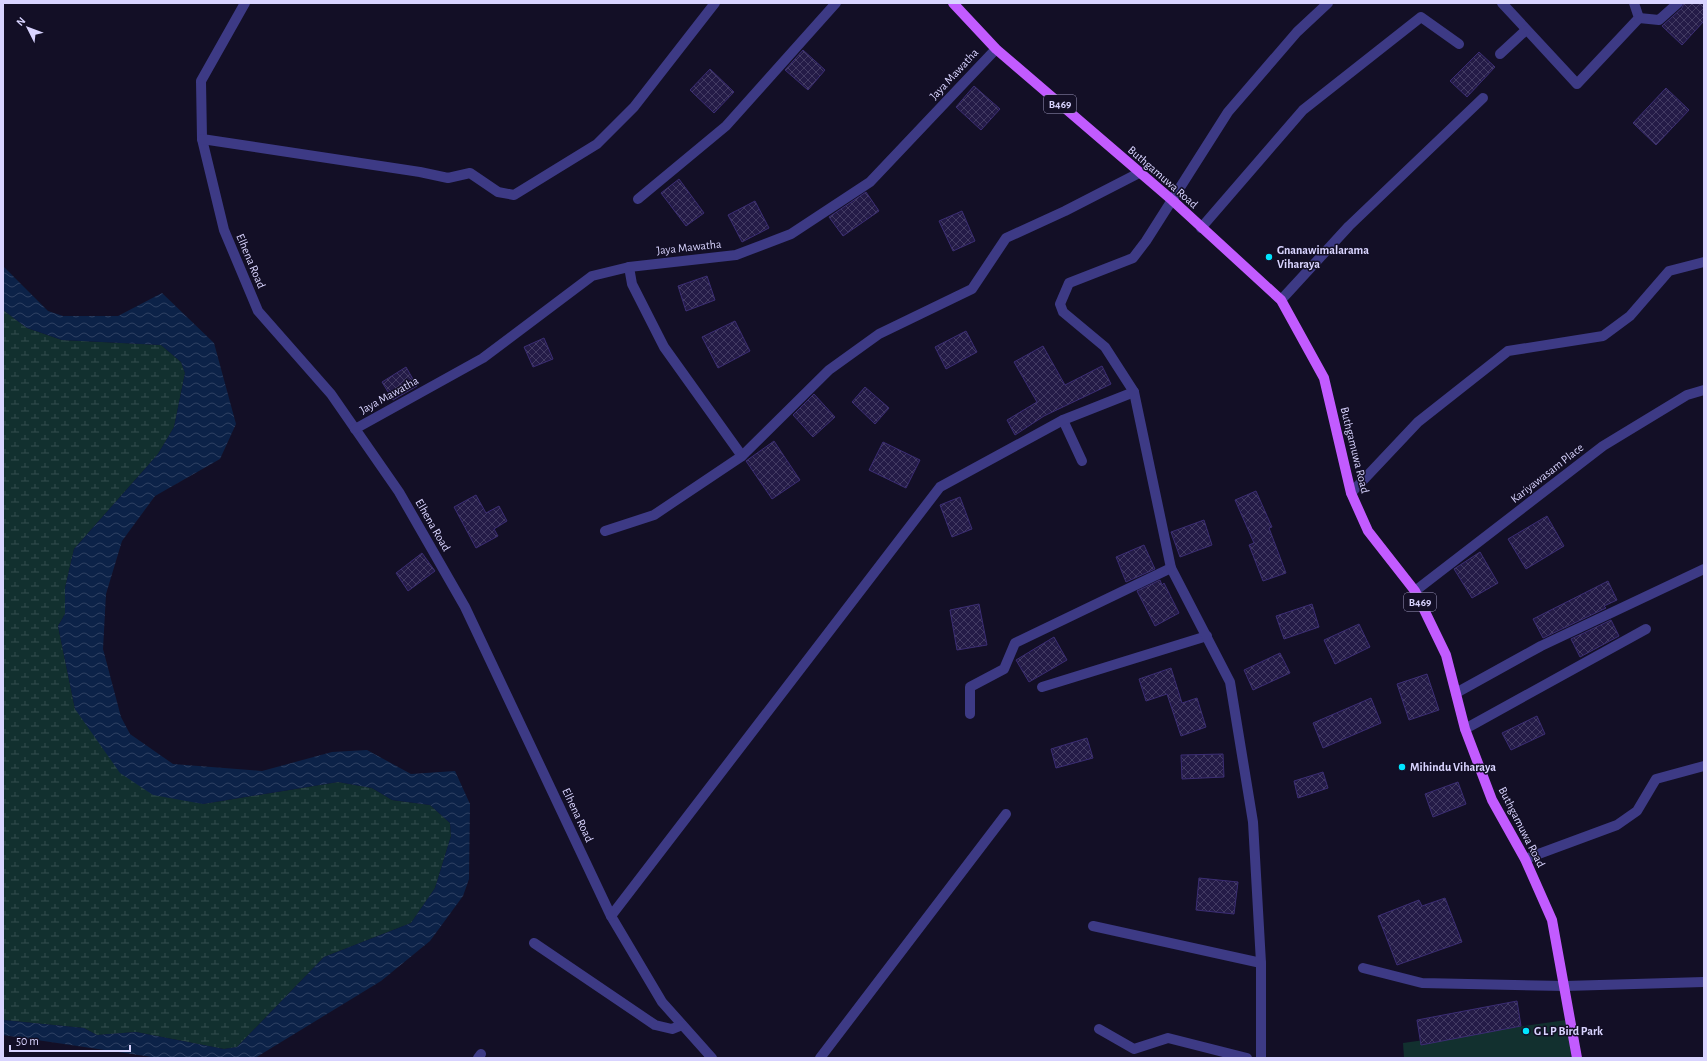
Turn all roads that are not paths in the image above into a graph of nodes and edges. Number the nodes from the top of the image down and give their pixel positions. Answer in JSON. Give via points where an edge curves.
{"nodes":[{"id":1,"x":245,"y":3,"type":"edge"},
{"id":2,"x":715,"y":3,"type":"edge"},
{"id":3,"x":836,"y":3,"type":"edge"},
{"id":4,"x":953,"y":3,"type":"edge"},
{"id":5,"x":1328,"y":3,"type":"edge"},
{"id":6,"x":1502,"y":3,"type":"edge"},
{"id":7,"x":1634,"y":3,"type":"edge"},
{"id":8,"x":1678,"y":3,"type":"edge"},
{"id":9,"x":1639,"y":18,"type":"junction"},
{"id":10,"x":1526,"y":30,"type":"junction"},
{"id":11,"x":1458,"y":44,"type":"dead end"},
{"id":12,"x":996,"y":49,"type":"junction"},
{"id":13,"x":1500,"y":54,"type":"dead end"},
{"id":14,"x":1483,"y":98,"type":"dead end"},
{"id":15,"x":202,"y":139,"type":"junction"},
{"id":16,"x":1139,"y":173,"type":"junction"},
{"id":17,"x":638,"y":199,"type":"dead end"},
{"id":18,"x":1172,"y":200,"type":"junction"},
{"id":19,"x":1201,"y":228,"type":"junction"},
{"id":20,"x":1704,"y":262,"type":"edge"},
{"id":21,"x":630,"y":267,"type":"junction"},
{"id":22,"x":1281,"y":300,"type":"junction"},
{"id":23,"x":1704,"y":390,"type":"edge"},
{"id":24,"x":1134,"y":392,"type":"junction"},
{"id":25,"x":1064,"y":420,"type":"junction"},
{"id":26,"x":354,"y":429,"type":"junction"},
{"id":27,"x":742,"y":456,"type":"junction"},
{"id":28,"x":1082,"y":461,"type":"dead end"},
{"id":29,"x":1351,"y":493,"type":"junction"},
{"id":30,"x":605,"y":531,"type":"dead end"},
{"id":31,"x":1171,"y":568,"type":"junction"},
{"id":32,"x":1704,"y":569,"type":"edge"},
{"id":33,"x":1415,"y":591,"type":"junction"},
{"id":34,"x":1646,"y":629,"type":"dead end"},
{"id":35,"x":1207,"y":636,"type":"junction"},
{"id":36,"x":1042,"y":687,"type":"dead end"},
{"id":37,"x":1456,"y":693,"type":"junction"},
{"id":38,"x":970,"y":714,"type":"dead end"},
{"id":39,"x":1465,"y":729,"type":"junction"},
{"id":40,"x":1704,"y":766,"type":"edge"},
{"id":41,"x":1006,"y":814,"type":"dead end"},
{"id":42,"x":1525,"y":859,"type":"junction"},
{"id":43,"x":611,"y":916,"type":"junction"},
{"id":44,"x":1093,"y":926,"type":"dead end"},
{"id":45,"x":534,"y":943,"type":"dead end"},
{"id":46,"x":1261,"y":963,"type":"junction"},
{"id":47,"x":1363,"y":968,"type":"dead end"},
{"id":48,"x":1704,"y":982,"type":"edge"},
{"id":49,"x":1565,"y":986,"type":"junction"},
{"id":50,"x":682,"y":1025,"type":"junction"},
{"id":51,"x":1099,"y":1029,"type":"dead end"},
{"id":52,"x":712,"y":1058,"type":"edge"},
{"id":53,"x":820,"y":1058,"type":"edge"},
{"id":54,"x":1247,"y":1058,"type":"edge"},
{"id":55,"x":1261,"y":1058,"type":"edge"},
{"id":56,"x":1577,"y":1058,"type":"edge"}],
"edges":[{"from":1,"to":15,"type":"street","name":"Elhena Road","via":[[201,81]]},
{"from":2,"to":15,"type":"street","via":[[634,107],[597,144],[514,196],[498,192],[470,173],[448,178]]},
{"from":3,"to":17,"type":"street","via":[[726,126]]},
{"from":4,"to":12,"type":"main road","name":"Buthgamuwa Road","number":"B469"},
{"from":5,"to":18,"type":"street","via":[[1297,32],[1228,112]]},
{"from":6,"to":10,"type":"street"},
{"from":7,"to":9,"type":"street"},
{"from":8,"to":9,"type":"street","via":[[1659,20]]},
{"from":9,"to":10,"type":"street","via":[[1577,84]]},
{"from":10,"to":13,"type":"street"},
{"from":11,"to":19,"type":"street","via":[[1421,17],[1303,110]]},
{"from":12,"to":16,"type":"main road","name":"Buthgamuwa Road","number":"B469"},
{"from":12,"to":21,"type":"street","name":"Jaya Mawatha","via":[[870,182],[791,234],[736,255]]},
{"from":14,"to":22,"type":"street","via":[[1349,226]]},
{"from":15,"to":26,"type":"street","name":"Elhena Road","via":[[224,230],[258,311],[331,394]]},
{"from":16,"to":18,"type":"main road","name":"Buthgamuwa Road","number":"B469"},
{"from":16,"to":27,"type":"street","via":[[1006,238],[972,289],[872,339],[830,370]]},
{"from":18,"to":19,"type":"main road","name":"Buthgamuwa Road","number":"B469"},
{"from":18,"to":24,"type":"street","via":[[1133,258],[1069,283],[1060,304],[1063,312],[1105,347]]},
{"from":19,"to":22,"type":"main road","name":"Buthgamuwa Road","number":"B469"},
{"from":20,"to":29,"type":"street","via":[[1669,271],[1630,316],[1603,336],[1508,351],[1418,422]]},
{"from":21,"to":26,"type":"street","name":"Jaya Mawatha","via":[[592,276],[483,358]]},
{"from":21,"to":27,"type":"street","via":[[632,284],[664,347]]},
{"from":22,"to":29,"type":"main road","name":"Buthgamuwa Road","number":"B469","via":[[1324,378]]},
{"from":23,"to":33,"type":"street","name":"Kariyawasam Place","via":[[1687,395],[1603,446]]},
{"from":24,"to":25,"type":"street"},
{"from":24,"to":31,"type":"street"},
{"from":25,"to":28,"type":"street"},
{"from":25,"to":43,"type":"street","via":[[940,487]]},
{"from":26,"to":43,"type":"street","name":"Elhena Road","via":[[398,492],[465,607]]},
{"from":27,"to":30,"type":"street","via":[[654,515]]},
{"from":29,"to":33,"type":"main road","name":"Buthgamuwa Road","number":"B469","via":[[1368,531]]},
{"from":31,"to":35,"type":"street"},
{"from":31,"to":38,"type":"street","via":[[1015,642],[1004,669],[970,687]]},
{"from":32,"to":37,"type":"street","via":[[1541,646]]},
{"from":33,"to":37,"type":"main road","name":"Buthgamuwa Road","number":"B469","via":[[1446,655]]},
{"from":34,"to":39,"type":"street"},
{"from":35,"to":36,"type":"street"},
{"from":35,"to":46,"type":"street","via":[[1230,682],[1239,727],[1253,822]]},
{"from":37,"to":39,"type":"main road","name":"Buthgamuwa Road","number":"B469"},
{"from":39,"to":42,"type":"main road","name":"Buthgamuwa Road","number":"B469","via":[[1492,800]]},
{"from":40,"to":42,"type":"street","via":[[1656,779],[1637,811],[1617,825]]},
{"from":41,"to":53,"type":"street"},
{"from":42,"to":49,"type":"main road","name":"Buthgamuwa Road","number":"B469","via":[[1552,920]]},
{"from":43,"to":50,"type":"street","name":"Elhena Road","via":[[662,1002]]},
{"from":44,"to":46,"type":"street"},
{"from":45,"to":50,"type":"street","via":[[655,1025],[672,1029]]},
{"from":46,"to":55,"type":"street"},
{"from":47,"to":49,"type":"street","via":[[1422,983]]},
{"from":48,"to":49,"type":"street"},
{"from":49,"to":56,"type":"main road","name":"Buthgamuwa Road","number":"B469"},
{"from":50,"to":52,"type":"street","name":"Elhena Road"},
{"from":51,"to":54,"type":"street","via":[[1134,1049],[1168,1038]]}]}
